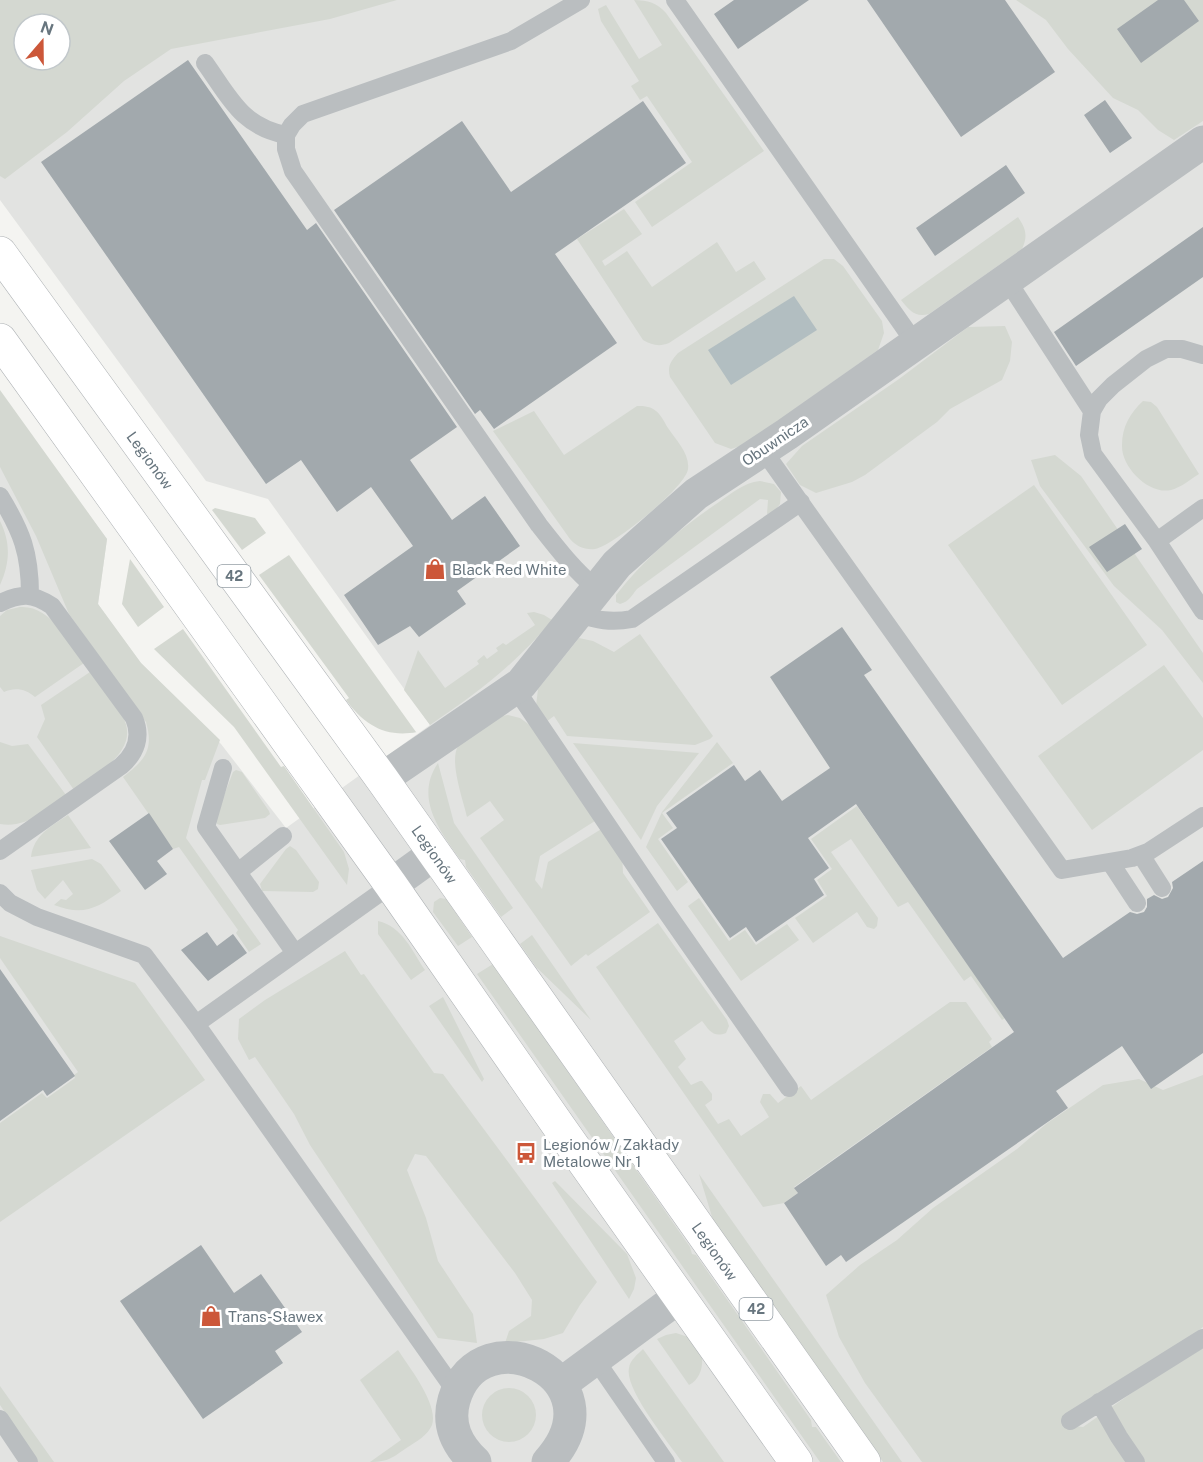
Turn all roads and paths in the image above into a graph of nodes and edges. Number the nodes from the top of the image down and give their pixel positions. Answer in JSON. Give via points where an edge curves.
{"nodes":[{"id":1,"x":581,"y":0,"type":"edge"},
{"id":2,"x":675,"y":0,"type":"edge"},
{"id":3,"x":206,"y":63,"type":"dead end"},
{"id":4,"x":286,"y":135,"type":"junction"},
{"id":5,"x":1203,"y":142,"type":"edge"},
{"id":6,"x":0,"y":253,"type":"edge"},
{"id":7,"x":1007,"y":280,"type":"junction"},
{"id":8,"x":0,"y":340,"type":"edge"},
{"id":9,"x":915,"y":343,"type":"junction"},
{"id":10,"x":1203,"y":355,"type":"edge"},
{"id":11,"x":1092,"y":411,"type":"junction"},
{"id":12,"x":763,"y":450,"type":"junction"},
{"id":13,"x":0,"y":496,"type":"edge"},
{"id":14,"x":801,"y":502,"type":"junction"},
{"id":15,"x":1203,"y":508,"type":"edge"},
{"id":16,"x":1157,"y":541,"type":"junction"},
{"id":17,"x":597,"y":589,"type":"junction"},
{"id":18,"x":30,"y":595,"type":"junction"},
{"id":19,"x":0,"y":603,"type":"edge"},
{"id":20,"x":1203,"y":610,"type":"edge"},
{"id":21,"x":577,"y":615,"type":"junction"},
{"id":22,"x":515,"y":688,"type":"junction"},
{"id":23,"x":223,"y":768,"type":"dead end"},
{"id":24,"x":382,"y":779,"type":"junction"},
{"id":25,"x":1203,"y":816,"type":"edge"},
{"id":26,"x":283,"y":836,"type":"dead end"},
{"id":27,"x":0,"y":851,"type":"edge"},
{"id":28,"x":434,"y":854,"type":"junction"},
{"id":29,"x":1141,"y":855,"type":"junction"},
{"id":30,"x":1110,"y":862,"type":"junction"},
{"id":31,"x":238,"y":872,"type":"junction"},
{"id":32,"x":391,"y":885,"type":"junction"},
{"id":33,"x":1162,"y":888,"type":"dead end"},
{"id":34,"x":0,"y":893,"type":"edge"},
{"id":35,"x":1137,"y":903,"type":"dead end"},
{"id":36,"x":295,"y":953,"type":"junction"},
{"id":37,"x":196,"y":1024,"type":"junction"},
{"id":38,"x":789,"y":1088,"type":"dead end"},
{"id":39,"x":679,"y":1297,"type":"junction"},
{"id":40,"x":1203,"y":1338,"type":"edge"},
{"id":41,"x":595,"y":1359,"type":"junction"},
{"id":42,"x":561,"y":1384,"type":"junction"},
{"id":43,"x":456,"y":1392,"type":"junction"},
{"id":44,"x":1099,"y":1402,"type":"junction"},
{"id":45,"x":0,"y":1419,"type":"edge"},
{"id":46,"x":1070,"y":1421,"type":"dead end"},
{"id":47,"x":461,"y":1458,"type":"edge"},
{"id":48,"x":29,"y":1462,"type":"edge"},
{"id":49,"x":548,"y":1462,"type":"edge"},
{"id":50,"x":666,"y":1462,"type":"edge"},
{"id":51,"x":796,"y":1462,"type":"edge"},
{"id":52,"x":864,"y":1462,"type":"edge"},
{"id":53,"x":1136,"y":1462,"type":"edge"}],
"edges":[{"from":1,"to":4,"type":"lane","via":[[511,41],[303,114]]},
{"from":2,"to":9,"type":"lane"},
{"from":3,"to":4,"type":"lane","via":[[240,113],[273,133]]},
{"from":4,"to":17,"type":"lane","via":[[289,161],[300,181],[539,525]]},
{"from":5,"to":7,"type":"street","name":"Obuwnicza"},
{"from":6,"to":24,"type":"main road","name":"Legionów","number":"42"},
{"from":7,"to":9,"type":"street","name":"Obuwnicza"},
{"from":7,"to":11,"type":"lane"},
{"from":8,"to":32,"type":"main road"},
{"from":9,"to":12,"type":"street","name":"Obuwnicza"},
{"from":10,"to":11,"type":"lane","via":[[1166,349],[1146,359],[1113,385]]},
{"from":11,"to":16,"type":"lane","via":[[1089,435],[1093,454]]},
{"from":12,"to":14,"type":"lane"},
{"from":12,"to":17,"type":"street","name":"Obuwnicza","via":[[696,494],[617,564]]},
{"from":13,"to":18,"type":"lane","via":[[24,542]]},
{"from":14,"to":21,"type":"lane","via":[[632,619],[601,621]]},
{"from":14,"to":30,"type":"lane","via":[[1062,870]]},
{"from":15,"to":16,"type":"lane"},
{"from":16,"to":20,"type":"lane"},
{"from":17,"to":21,"type":"street","name":"Obuwnicza"},
{"from":18,"to":19,"type":"lane"},
{"from":18,"to":27,"type":"lane","via":[[52,606],[63,619],[134,718],[138,734],[134,751],[122,766]]},
{"from":21,"to":22,"type":"street","name":"Obuwnicza"},
{"from":22,"to":24,"type":"street","name":"Obuwnicza"},
{"from":22,"to":38,"type":"lane"},
{"from":23,"to":31,"type":"lane","via":[[206,827]]},
{"from":24,"to":28,"type":"main road","name":"Legionów","number":"42"},
{"from":25,"to":29,"type":"lane"},
{"from":26,"to":31,"type":"lane"},
{"from":28,"to":32,"type":"street"},
{"from":28,"to":52,"type":"main road","name":"Legionów","number":"42"},
{"from":29,"to":30,"type":"lane"},
{"from":29,"to":33,"type":"lane"},
{"from":30,"to":35,"type":"lane"},
{"from":31,"to":36,"type":"lane"},
{"from":32,"to":36,"type":"lane"},
{"from":32,"to":39,"type":"main road"},
{"from":34,"to":37,"type":"lane","via":[[37,917],[144,955]]},
{"from":36,"to":37,"type":"lane"},
{"from":37,"to":43,"type":"lane"},
{"from":39,"to":41,"type":"street"},
{"from":39,"to":51,"type":"main road"},
{"from":40,"to":44,"type":"lane"},
{"from":41,"to":42,"type":"street"},
{"from":41,"to":50,"type":"lane"},
{"from":42,"to":43,"type":"street","via":[[545,1368],[525,1358],[502,1357],[481,1364],[466,1376]]},
{"from":42,"to":49,"type":"street","via":[[570,1418],[559,1451]]},
{"from":43,"to":47,"type":"street","via":[[452,1422]]},
{"from":44,"to":46,"type":"lane"},
{"from":44,"to":53,"type":"lane"},
{"from":45,"to":48,"type":"lane"}]}
